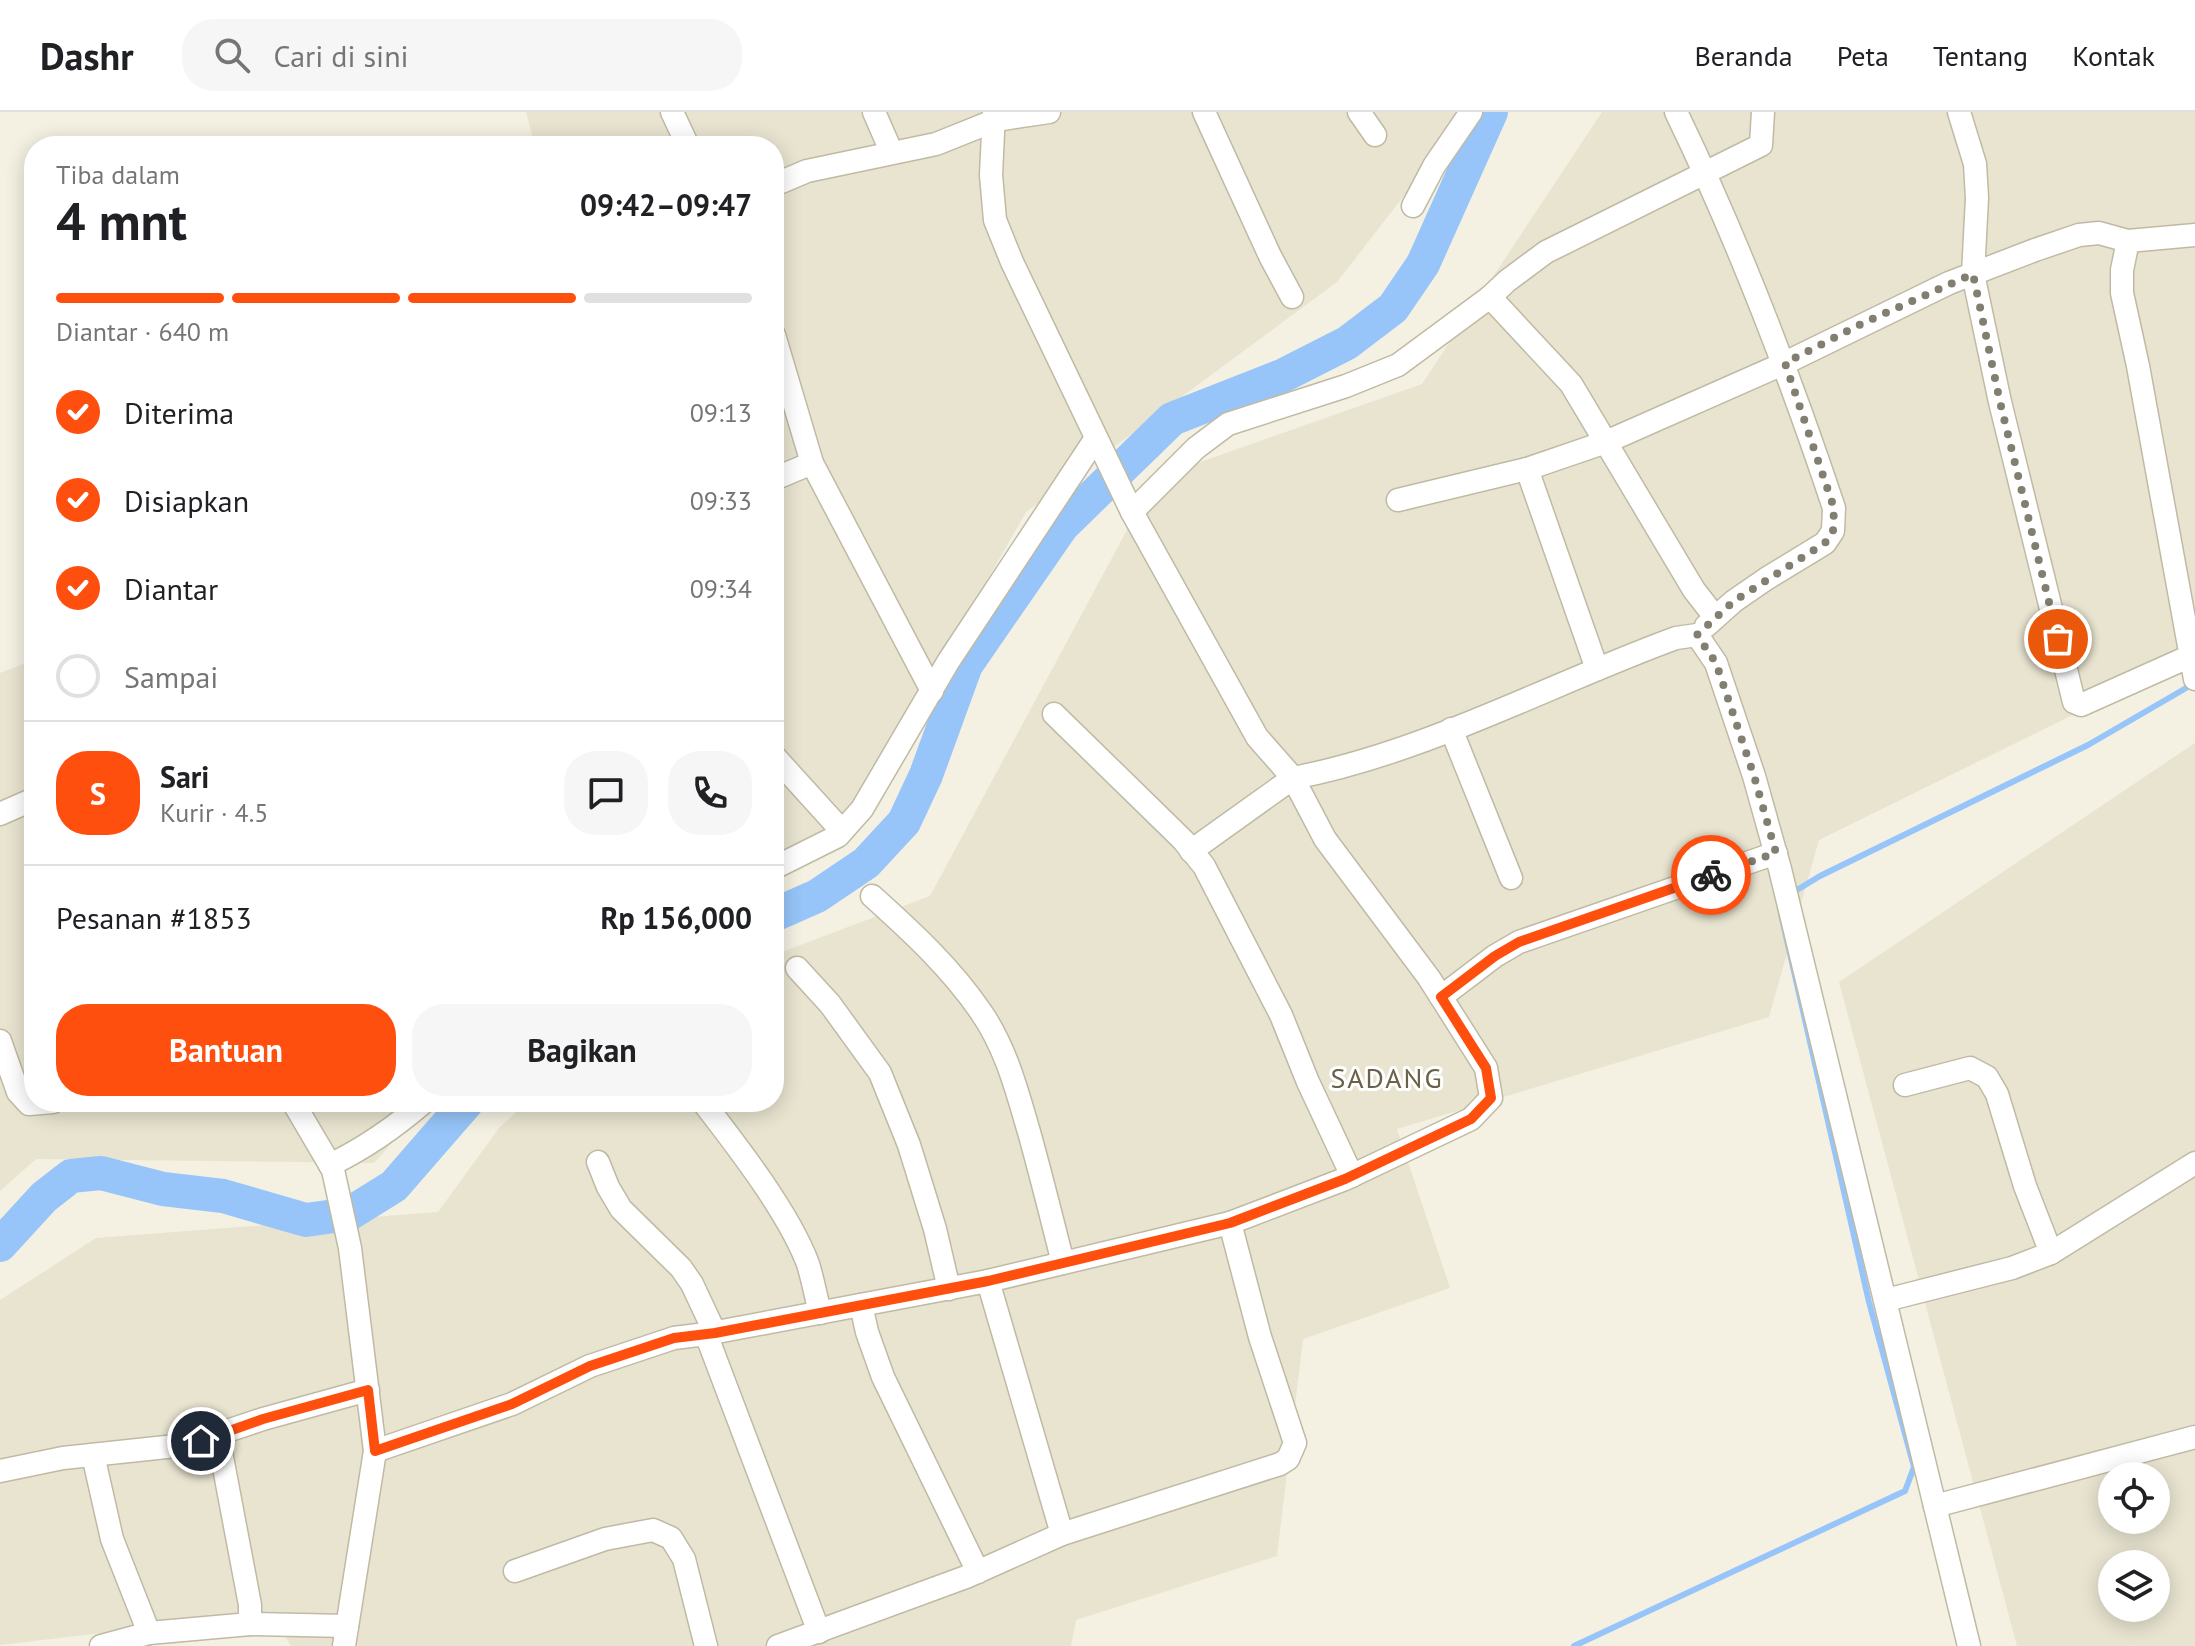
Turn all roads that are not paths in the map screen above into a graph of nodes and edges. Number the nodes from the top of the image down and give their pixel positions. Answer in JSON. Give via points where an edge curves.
{"nodes":[{"id":1,"x":672,"y":112,"type":"edge"},
{"id":2,"x":874,"y":112,"type":"edge"},
{"id":3,"x":1049,"y":112,"type":"edge"},
{"id":4,"x":1204,"y":112,"type":"edge"},
{"id":5,"x":1359,"y":112,"type":"edge"},
{"id":6,"x":1471,"y":112,"type":"edge"},
{"id":7,"x":1676,"y":112,"type":"edge"},
{"id":8,"x":1763,"y":112,"type":"edge"},
{"id":9,"x":1959,"y":112,"type":"edge"},
{"id":10,"x":995,"y":116,"type":"edge"},
{"id":11,"x":1375,"y":135,"type":"dead end"},
{"id":12,"x":683,"y":136,"type":"edge"},
{"id":13,"x":891,"y":151,"type":"junction"},
{"id":14,"x":1705,"y":174,"type":"junction"},
{"id":15,"x":784,"y":181,"type":"edge"},
{"id":16,"x":1413,"y":206,"type":"dead end"},
{"id":17,"x":2195,"y":235,"type":"edge"},
{"id":18,"x":2128,"y":241,"type":"junction"},
{"id":19,"x":1973,"y":274,"type":"junction"},
{"id":20,"x":1292,"y":297,"type":"dead end"},
{"id":21,"x":1490,"y":297,"type":"junction"},
{"id":22,"x":1785,"y":363,"type":"junction"},
{"id":23,"x":784,"y":369,"type":"edge"},
{"id":24,"x":1606,"y":442,"type":"junction"},
{"id":25,"x":1099,"y":445,"type":"junction"},
{"id":26,"x":812,"y":463,"type":"junction"},
{"id":27,"x":1527,"y":469,"type":"junction"},
{"id":28,"x":784,"y":475,"type":"edge"},
{"id":29,"x":1398,"y":500,"type":"dead end"},
{"id":30,"x":1132,"y":512,"type":"junction"},
{"id":31,"x":1715,"y":617,"type":"junction"},
{"id":32,"x":1697,"y":635,"type":"junction"},
{"id":33,"x":2194,"y":663,"type":"edge"},
{"id":34,"x":1597,"y":669,"type":"junction"},
{"id":35,"x":932,"y":691,"type":"junction"},
{"id":36,"x":1054,"y":714,"type":"dead end"},
{"id":37,"x":1451,"y":729,"type":"junction"},
{"id":38,"x":784,"y":767,"type":"edge"},
{"id":39,"x":1293,"y":778,"type":"junction"},
{"id":40,"x":24,"y":803,"type":"edge"},
{"id":41,"x":0,"y":814,"type":"edge"},
{"id":42,"x":842,"y":831,"type":"junction"},
{"id":43,"x":1191,"y":851,"type":"junction"},
{"id":44,"x":1778,"y":861,"type":"junction"},
{"id":45,"x":784,"y":863,"type":"edge"},
{"id":46,"x":1511,"y":878,"type":"dead end"},
{"id":47,"x":872,"y":896,"type":"dead end"},
{"id":48,"x":797,"y":968,"type":"dead end"},
{"id":49,"x":1441,"y":997,"type":"junction"},
{"id":50,"x":0,"y":1041,"type":"edge"},
{"id":51,"x":1905,"y":1085,"type":"dead end"},
{"id":52,"x":24,"y":1099,"type":"edge"},
{"id":53,"x":299,"y":1112,"type":"edge"},
{"id":54,"x":413,"y":1112,"type":"edge"},
{"id":55,"x":711,"y":1112,"type":"edge"},
{"id":56,"x":598,"y":1162,"type":"dead end"},
{"id":57,"x":2195,"y":1163,"type":"edge"},
{"id":58,"x":332,"y":1168,"type":"junction"},
{"id":59,"x":1352,"y":1176,"type":"junction"},
{"id":60,"x":1230,"y":1223,"type":"junction"},
{"id":61,"x":2051,"y":1253,"type":"junction"},
{"id":62,"x":1063,"y":1263,"type":"junction"},
{"id":63,"x":988,"y":1281,"type":"junction"},
{"id":64,"x":949,"y":1289,"type":"junction"},
{"id":65,"x":1886,"y":1300,"type":"junction"},
{"id":66,"x":861,"y":1305,"type":"junction"},
{"id":67,"x":820,"y":1313,"type":"junction"},
{"id":68,"x":711,"y":1333,"type":"junction"},
{"id":69,"x":368,"y":1390,"type":"junction"},
{"id":70,"x":218,"y":1436,"type":"junction"},
{"id":71,"x":2195,"y":1437,"type":"edge"},
{"id":72,"x":375,"y":1451,"type":"junction"},
{"id":73,"x":93,"y":1455,"type":"junction"},
{"id":74,"x":0,"y":1471,"type":"edge"},
{"id":75,"x":1935,"y":1506,"type":"junction"},
{"id":76,"x":1062,"y":1534,"type":"junction"},
{"id":77,"x":515,"y":1571,"type":"dead end"},
{"id":78,"x":978,"y":1572,"type":"junction"},
{"id":79,"x":250,"y":1624,"type":"junction"},
{"id":80,"x":819,"y":1632,"type":"junction"},
{"id":81,"x":149,"y":1633,"type":"junction"},
{"id":82,"x":345,"y":1636,"type":"edge"},
{"id":83,"x":101,"y":1646,"type":"edge"},
{"id":84,"x":706,"y":1646,"type":"edge"},
{"id":85,"x":778,"y":1646,"type":"edge"},
{"id":86,"x":1969,"y":1646,"type":"edge"}],
"edges":[{"from":1,"to":12,"type":"street"},
{"from":2,"to":13,"type":"street"},
{"from":3,"to":10,"type":"street"},
{"from":4,"to":20,"type":"street"},
{"from":5,"to":11,"type":"street"},
{"from":6,"to":16,"type":"street"},
{"from":7,"to":14,"type":"street"},
{"from":8,"to":14,"type":"street","via":[[1761,145]]},
{"from":9,"to":19,"type":"street","via":[[1975,164]]},
{"from":10,"to":13,"type":"street","via":[[936,144]]},
{"from":10,"to":25,"type":"street","via":[[995,220]]},
{"from":13,"to":15,"type":"street"},
{"from":14,"to":21,"type":"street","via":[[1546,252]]},
{"from":14,"to":22,"type":"street"},
{"from":17,"to":18,"type":"street"},
{"from":18,"to":19,"type":"street","via":[[2099,233],[2079,235]]},
{"from":18,"to":33,"type":"street","via":[[2122,293]]},
{"from":19,"to":22,"type":"street"},
{"from":19,"to":33,"type":"street","via":[[2074,702],[2081,705]]},
{"from":21,"to":24,"type":"street","via":[[1571,384]]},
{"from":21,"to":30,"type":"street","via":[[1398,365],[1228,424]]},
{"from":22,"to":24,"type":"street"},
{"from":22,"to":31,"type":"street","via":[[1834,508],[1833,531],[1825,543]]},
{"from":23,"to":26,"type":"street"},
{"from":24,"to":27,"type":"street"},
{"from":24,"to":31,"type":"street"},
{"from":25,"to":30,"type":"street"},
{"from":25,"to":35,"type":"street"},
{"from":26,"to":28,"type":"street"},
{"from":26,"to":35,"type":"street"},
{"from":27,"to":29,"type":"street"},
{"from":27,"to":34,"type":"street"},
{"from":30,"to":39,"type":"street","via":[[1257,737]]},
{"from":31,"to":32,"type":"street"},
{"from":32,"to":34,"type":"street"},
{"from":32,"to":44,"type":"street","via":[[1716,663]]},
{"from":34,"to":37,"type":"street"},
{"from":35,"to":42,"type":"street","via":[[862,809]]},
{"from":36,"to":43,"type":"street"},
{"from":37,"to":39,"type":"street","via":[[1336,769]]},
{"from":37,"to":46,"type":"street"},
{"from":38,"to":42,"type":"street"},
{"from":39,"to":43,"type":"street"},
{"from":39,"to":49,"type":"street","via":[[1325,839]]},
{"from":40,"to":41,"type":"street"},
{"from":42,"to":45,"type":"street"},
{"from":43,"to":59,"type":"street","via":[[1260,972]]},
{"from":44,"to":49,"type":"street","via":[[1519,942]]},
{"from":44,"to":65,"type":"street"},
{"from":47,"to":62,"type":"street","via":[[950,971],[1000,1045]]},
{"from":48,"to":64,"type":"street","via":[[880,1073],[909,1145]]},
{"from":49,"to":59,"type":"street","via":[[1486,1068],[1491,1098],[1471,1119]]},
{"from":50,"to":52,"type":"street"},
{"from":51,"to":61,"type":"street","via":[[1970,1068],[1987,1077]]},
{"from":53,"to":58,"type":"street"},
{"from":54,"to":58,"type":"street"},
{"from":55,"to":67,"type":"street","via":[[786,1221],[807,1263]]},
{"from":56,"to":68,"type":"street","via":[[621,1209],[692,1284]]},
{"from":57,"to":61,"type":"street"},
{"from":58,"to":69,"type":"street","via":[[350,1248]]},
{"from":59,"to":60,"type":"street"},
{"from":60,"to":62,"type":"street"},
{"from":60,"to":76,"type":"street","via":[[1295,1443],[1292,1452],[1280,1464]]},
{"from":61,"to":65,"type":"street"},
{"from":62,"to":63,"type":"street"},
{"from":63,"to":64,"type":"street"},
{"from":63,"to":76,"type":"street"},
{"from":64,"to":66,"type":"street"},
{"from":65,"to":75,"type":"street"},
{"from":66,"to":67,"type":"street"},
{"from":66,"to":78,"type":"street","via":[[883,1377]]},
{"from":67,"to":68,"type":"street"},
{"from":68,"to":72,"type":"street","via":[[674,1338],[590,1366],[512,1404]]},
{"from":68,"to":80,"type":"street"},
{"from":69,"to":70,"type":"street"},
{"from":69,"to":72,"type":"street"},
{"from":70,"to":73,"type":"street"},
{"from":70,"to":79,"type":"street"},
{"from":71,"to":75,"type":"street"},
{"from":72,"to":82,"type":"street"},
{"from":73,"to":74,"type":"street"},
{"from":73,"to":81,"type":"street","via":[[112,1539]]},
{"from":75,"to":86,"type":"street"},
{"from":76,"to":78,"type":"street"},
{"from":77,"to":84,"type":"street","via":[[605,1539],[653,1530],[671,1538],[684,1559]]},
{"from":78,"to":80,"type":"street"},
{"from":79,"to":81,"type":"street"},
{"from":79,"to":82,"type":"street"},
{"from":80,"to":85,"type":"street"},
{"from":81,"to":83,"type":"street"}]}
